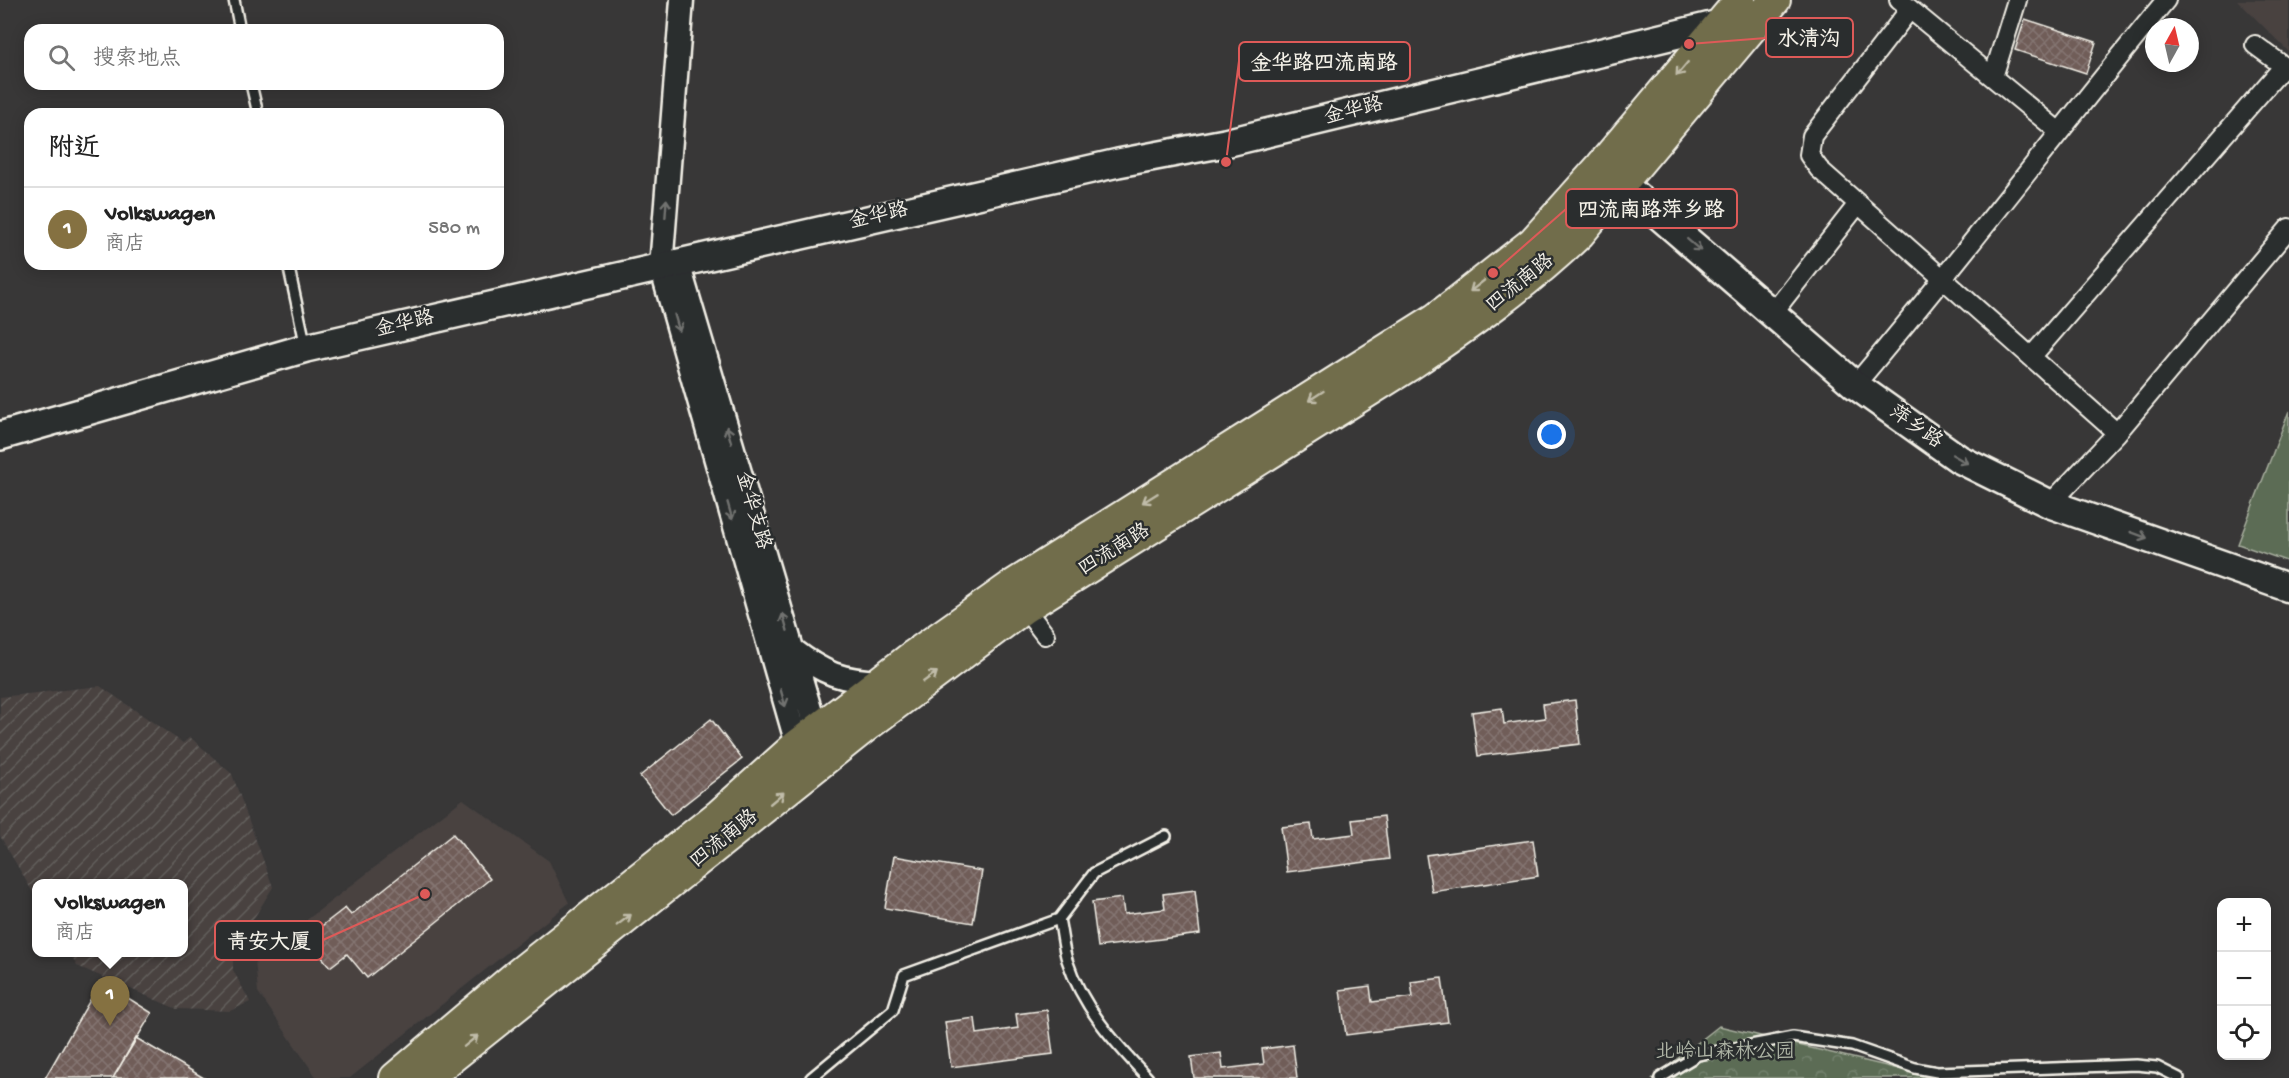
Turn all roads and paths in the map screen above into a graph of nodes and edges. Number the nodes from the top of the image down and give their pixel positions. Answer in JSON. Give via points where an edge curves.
{"nodes":[{"id":1,"x":234,"y":0,"type":"edge"},
{"id":2,"x":682,"y":0,"type":"edge"},
{"id":3,"x":2017,"y":0,"type":"edge"},
{"id":4,"x":2166,"y":0,"type":"edge"},
{"id":5,"x":1759,"y":5,"type":"edge"},
{"id":6,"x":1905,"y":5,"type":"edge"},
{"id":7,"x":239,"y":24,"type":"edge"},
{"id":8,"x":1720,"y":24,"type":"junction"},
{"id":9,"x":2255,"y":45,"type":"dead end"},
{"id":10,"x":2287,"y":68,"type":"edge"},
{"id":11,"x":1993,"y":77,"type":"junction"},
{"id":12,"x":252,"y":90,"type":"edge"},
{"id":13,"x":257,"y":108,"type":"edge"},
{"id":14,"x":2058,"y":131,"type":"junction"},
{"id":15,"x":1611,"y":174,"type":"junction"},
{"id":16,"x":1858,"y":204,"type":"junction"},
{"id":17,"x":2289,"y":228,"type":"edge"},
{"id":18,"x":670,"y":265,"type":"junction"},
{"id":19,"x":289,"y":270,"type":"edge"},
{"id":20,"x":1944,"y":280,"type":"junction"},
{"id":21,"x":1772,"y":314,"type":"junction"},
{"id":22,"x":306,"y":348,"type":"junction"},
{"id":23,"x":2031,"y":357,"type":"junction"},
{"id":24,"x":1855,"y":384,"type":"junction"},
{"id":25,"x":2117,"y":432,"type":"junction"},
{"id":26,"x":0,"y":436,"type":"edge"},
{"id":27,"x":2050,"y":504,"type":"junction"},
{"id":28,"x":2289,"y":588,"type":"edge"},
{"id":29,"x":1017,"y":598,"type":"junction"},
{"id":30,"x":1045,"y":635,"type":"dead end"},
{"id":31,"x":793,"y":650,"type":"junction"},
{"id":32,"x":880,"y":682,"type":"junction"},
{"id":33,"x":806,"y":738,"type":"junction"},
{"id":34,"x":815,"y":767,"type":"junction"},
{"id":35,"x":1166,"y":836,"type":"dead end"},
{"id":36,"x":1059,"y":919,"type":"junction"},
{"id":37,"x":395,"y":1078,"type":"edge"},
{"id":38,"x":426,"y":1078,"type":"edge"},
{"id":39,"x":811,"y":1078,"type":"edge"},
{"id":40,"x":1148,"y":1078,"type":"edge"},
{"id":41,"x":1660,"y":1078,"type":"edge"},
{"id":42,"x":2179,"y":1078,"type":"edge"}],
"edges":[{"from":1,"to":7,"type":"lane"},
{"from":18,"to":2,"type":"street","name":"金华支路","one_way":true},
{"from":3,"to":11,"type":"street"},
{"from":4,"to":14,"type":"street"},
{"from":5,"to":8,"type":"main road","name":"四流南路"},
{"from":5,"to":15,"type":"main road","name":"四流南路"},
{"from":6,"to":11,"type":"street"},
{"from":6,"to":16,"type":"street","via":[[1812,136],[1809,155]]},
{"from":8,"to":15,"type":"main road","name":"四流南路","one_way":true},
{"from":8,"to":18,"type":"main road","name":"金华路","via":[[1225,143],[1106,166]]},
{"from":9,"to":10,"type":"street"},
{"from":10,"to":23,"type":"street"},
{"from":11,"to":14,"type":"street"},
{"from":12,"to":13,"type":"lane"},
{"from":14,"to":20,"type":"street"},
{"from":15,"to":21,"type":"main road","name":"萍乡路","one_way":true},
{"from":15,"to":29,"type":"main road","name":"四流南路","via":[[1580,234],[1460,332]]},
{"from":16,"to":20,"type":"street"},
{"from":16,"to":21,"type":"street"},
{"from":17,"to":25,"type":"street"},
{"from":18,"to":22,"type":"main road","name":"金华路"},
{"from":31,"to":18,"type":"street","name":"金华支路","one_way":true},
{"from":18,"to":33,"type":"street","one_way":true},
{"from":19,"to":22,"type":"lane"},
{"from":20,"to":23,"type":"street"},
{"from":20,"to":24,"type":"street"},
{"from":21,"to":24,"type":"main road","name":"萍乡路"},
{"from":22,"to":26,"type":"main road","name":"金华路"},
{"from":23,"to":25,"type":"street"},
{"from":24,"to":27,"type":"main road","name":"萍乡路","one_way":true,"via":[[1959,459]]},
{"from":25,"to":27,"type":"street"},
{"from":27,"to":28,"type":"main road","name":"萍乡路","one_way":true},
{"from":29,"to":30,"type":"street"},
{"from":29,"to":32,"type":"main road","name":"四流南路"},
{"from":34,"to":29,"type":"main road","name":"四流南路","one_way":true,"via":[[923,682]]},
{"from":31,"to":32,"type":"street","via":[[827,674]]},
{"from":31,"to":33,"type":"street","name":"金华支路"},
{"from":32,"to":33,"type":"main road","name":"四流南路"},
{"from":33,"to":34,"type":"street"},
{"from":33,"to":37,"type":"main road","name":"四流南路","via":[[720,814],[518,974]]},
{"from":38,"to":34,"type":"main road","name":"四流南路","one_way":true},
{"from":35,"to":36,"type":"lane","via":[[1094,873]]},
{"from":36,"to":39,"type":"lane","via":[[904,975],[893,1010]]},
{"from":36,"to":40,"type":"lane","via":[[1067,960],[1086,1004],[1108,1035]]},
{"from":41,"to":42,"type":"lane","via":[[1698,1055],[1793,1037],[1852,1046],[1937,1072],[2136,1065],[2157,1067]]}]}
